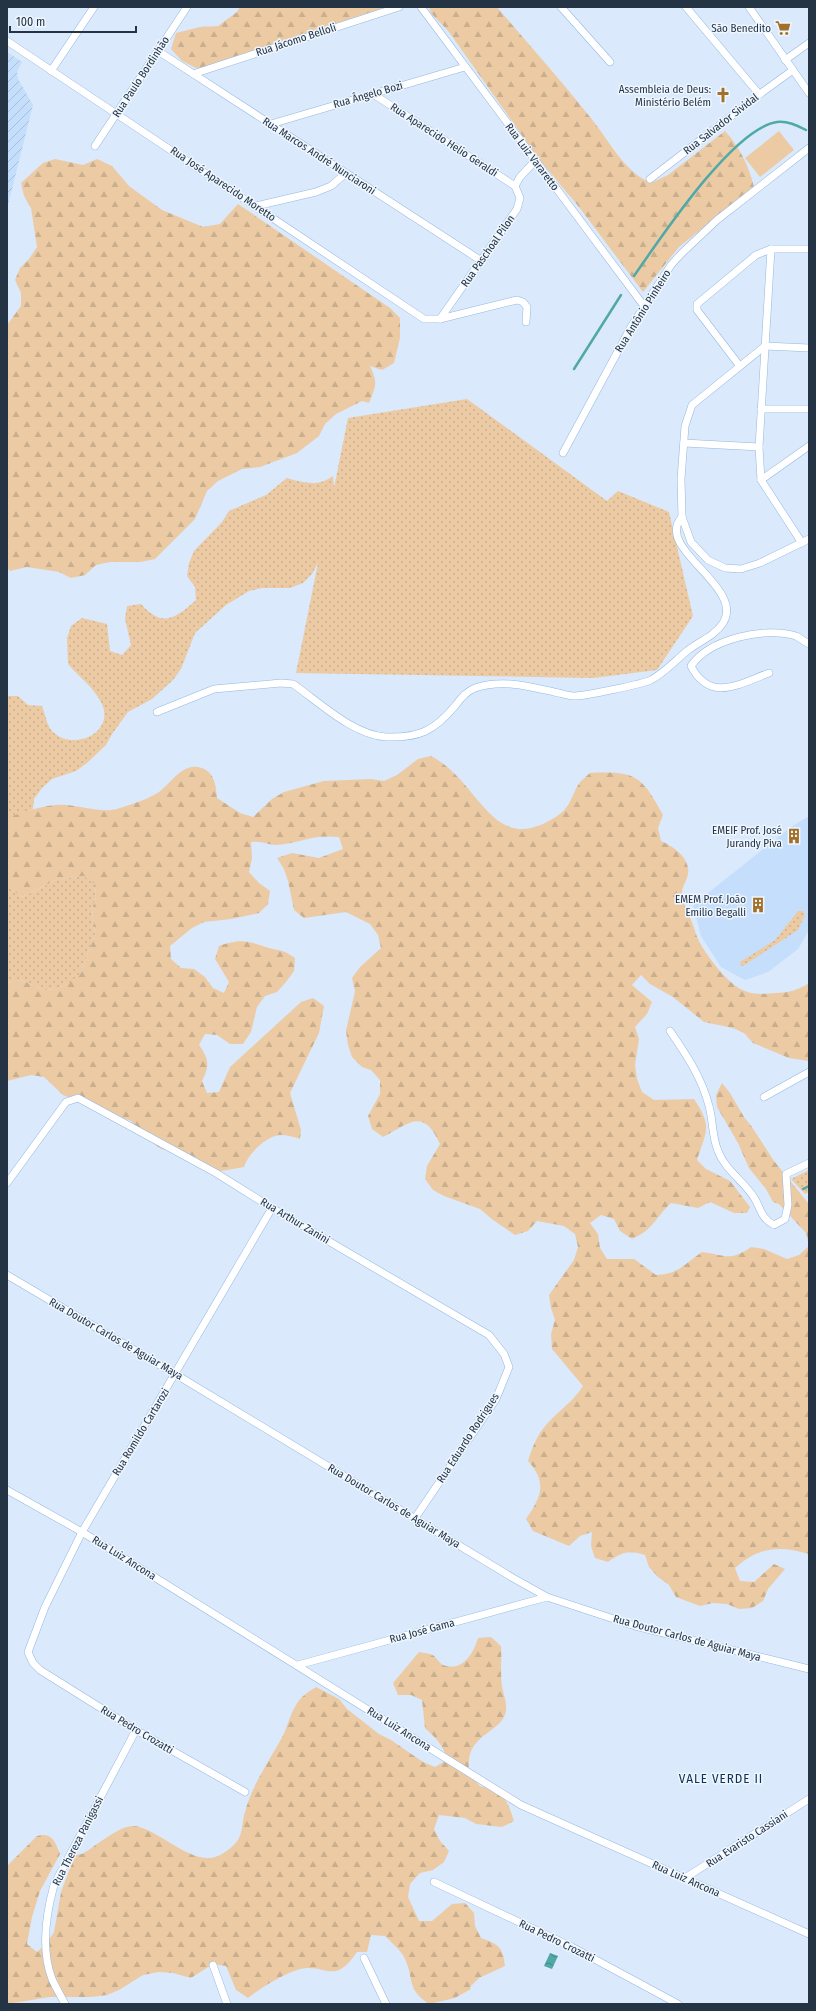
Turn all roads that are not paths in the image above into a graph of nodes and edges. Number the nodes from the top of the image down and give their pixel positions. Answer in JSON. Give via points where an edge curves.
{"nodes":[{"id":1,"x":94,"y":7,"type":"edge"},
{"id":2,"x":186,"y":7,"type":"edge"},
{"id":3,"x":399,"y":7,"type":"edge"},
{"id":4,"x":421,"y":7,"type":"edge"},
{"id":5,"x":561,"y":7,"type":"edge"},
{"id":6,"x":686,"y":7,"type":"edge"},
{"id":7,"x":749,"y":7,"type":"edge"},
{"id":8,"x":7,"y":41,"type":"edge"},
{"id":9,"x":809,"y":43,"type":"edge"},
{"id":10,"x":158,"y":51,"type":"junction"},
{"id":11,"x":785,"y":60,"type":"junction"},
{"id":12,"x":610,"y":62,"type":"dead end"},
{"id":13,"x":465,"y":67,"type":"junction"},
{"id":14,"x":793,"y":70,"type":"junction"},
{"id":15,"x":52,"y":71,"type":"junction"},
{"id":16,"x":193,"y":74,"type":"junction"},
{"id":17,"x":809,"y":93,"type":"edge"},
{"id":18,"x":373,"y":94,"type":"junction"},
{"id":19,"x":759,"y":94,"type":"junction"},
{"id":20,"x":117,"y":114,"type":"junction"},
{"id":21,"x":271,"y":124,"type":"junction"},
{"id":22,"x":95,"y":146,"type":"dead end"},
{"id":23,"x":809,"y":148,"type":"edge"},
{"id":24,"x":535,"y":161,"type":"junction"},
{"id":25,"x":346,"y":173,"type":"junction"},
{"id":26,"x":650,"y":179,"type":"dead end"},
{"id":27,"x":515,"y":186,"type":"junction"},
{"id":28,"x":256,"y":206,"type":"junction"},
{"id":29,"x":809,"y":248,"type":"edge"},
{"id":30,"x":771,"y":249,"type":"junction"},
{"id":31,"x":480,"y":260,"type":"junction"},
{"id":32,"x":644,"y":306,"type":"junction"},
{"id":33,"x":440,"y":319,"type":"junction"},
{"id":34,"x":526,"y":322,"type":"dead end"},
{"id":35,"x":765,"y":346,"type":"junction"},
{"id":36,"x":809,"y":348,"type":"edge"},
{"id":37,"x":739,"y":365,"type":"junction"},
{"id":38,"x":761,"y":409,"type":"junction"},
{"id":39,"x":809,"y":409,"type":"edge"},
{"id":40,"x":684,"y":443,"type":"junction"},
{"id":41,"x":809,"y":446,"type":"edge"},
{"id":42,"x":759,"y":447,"type":"junction"},
{"id":43,"x":563,"y":453,"type":"dead end"},
{"id":44,"x":761,"y":480,"type":"junction"},
{"id":45,"x":682,"y":517,"type":"junction"},
{"id":46,"x":809,"y":538,"type":"edge"},
{"id":47,"x":802,"y":543,"type":"junction"},
{"id":48,"x":809,"y":644,"type":"edge"},
{"id":49,"x":769,"y":673,"type":"dead end"},
{"id":50,"x":157,"y":712,"type":"dead end"},
{"id":51,"x":670,"y":1031,"type":"dead end"},
{"id":52,"x":809,"y":1072,"type":"edge"},
{"id":53,"x":764,"y":1096,"type":"dead end"},
{"id":54,"x":809,"y":1162,"type":"edge"},
{"id":55,"x":7,"y":1183,"type":"edge"},
{"id":56,"x":272,"y":1208,"type":"junction"},
{"id":57,"x":7,"y":1275,"type":"edge"},
{"id":58,"x":504,"y":1354,"type":"joint"},
{"id":59,"x":175,"y":1374,"type":"junction"},
{"id":60,"x":7,"y":1490,"type":"edge"},
{"id":61,"x":415,"y":1518,"type":"junction"},
{"id":62,"x":82,"y":1532,"type":"junction"},
{"id":63,"x":546,"y":1597,"type":"junction"},
{"id":64,"x":33,"y":1663,"type":"joint"},
{"id":65,"x":298,"y":1665,"type":"junction"},
{"id":66,"x":809,"y":1669,"type":"edge"},
{"id":67,"x":136,"y":1730,"type":"junction"},
{"id":68,"x":245,"y":1792,"type":"dead end"},
{"id":69,"x":807,"y":1803,"type":"edge"},
{"id":70,"x":685,"y":1878,"type":"junction"},
{"id":71,"x":434,"y":1882,"type":"dead end"},
{"id":72,"x":809,"y":1934,"type":"edge"},
{"id":73,"x":364,"y":1958,"type":"dead end"},
{"id":74,"x":213,"y":1965,"type":"dead end"},
{"id":75,"x":65,"y":2004,"type":"edge"},
{"id":76,"x":227,"y":2004,"type":"edge"},
{"id":77,"x":386,"y":2004,"type":"edge"},
{"id":78,"x":678,"y":2004,"type":"edge"}],
"edges":[{"from":1,"to":15,"type":"street"},
{"from":2,"to":10,"type":"street","name":"Rua Paulo Bordinhão"},
{"from":3,"to":16,"type":"street","name":"Rua Jácomo Belloli"},
{"from":4,"to":13,"type":"street","name":"Rua Luiz Vararetto"},
{"from":5,"to":12,"type":"street"},
{"from":6,"to":19,"type":"street"},
{"from":7,"to":11,"type":"street"},
{"from":8,"to":15,"type":"street","name":"Rua José Aparecido Moretto"},
{"from":9,"to":11,"type":"street"},
{"from":10,"to":16,"type":"street","name":"Rua Marcos André Nunciaroni"},
{"from":10,"to":20,"type":"street","name":"Rua Paulo Bordinhão"},
{"from":11,"to":14,"type":"street"},
{"from":13,"to":18,"type":"street","name":"Rua Ângelo Bozi"},
{"from":13,"to":24,"type":"street","name":"Rua Luiz Vararetto"},
{"from":14,"to":17,"type":"street"},
{"from":14,"to":19,"type":"street","name":"Rua Salvador Sividal"},
{"from":15,"to":20,"type":"street","name":"Rua José Aparecido Moretto"},
{"from":16,"to":21,"type":"street","name":"Rua Marcos André Nunciaroni"},
{"from":18,"to":21,"type":"street","name":"Rua Ângelo Bozi"},
{"from":18,"to":27,"type":"street","name":"Rua Aparecido Helio Geraldi"},
{"from":19,"to":26,"type":"street","name":"Rua Salvador Sividal"},
{"from":20,"to":22,"type":"street","name":"Rua Paulo Bordinhão"},
{"from":20,"to":28,"type":"street","name":"Rua José Aparecido Moretto"},
{"from":21,"to":25,"type":"street","name":"Rua Marcos André Nunciaroni"},
{"from":23,"to":32,"type":"street","name":"Rua Antônio Pinheiro","via":[[717,220],[682,253]]},
{"from":24,"to":27,"type":"street"},
{"from":24,"to":32,"type":"street","name":"Rua Luiz Vararetto"},
{"from":25,"to":28,"type":"street","via":[[331,186],[316,192]]},
{"from":25,"to":31,"type":"street","name":"Rua Marcos André Nunciaroni"},
{"from":27,"to":31,"type":"street","name":"Rua Paschoal Pilon","via":[[520,198],[517,210]]},
{"from":28,"to":33,"type":"street","name":"Rua José Aparecido Moretto","via":[[424,319]]},
{"from":29,"to":30,"type":"street"},
{"from":30,"to":35,"type":"street"},
{"from":30,"to":37,"type":"street","via":[[756,255],[697,304],[697,310]]},
{"from":31,"to":33,"type":"street","name":"Rua Paschoal Pilon"},
{"from":32,"to":43,"type":"street","name":"Rua Antônio Pinheiro"},
{"from":33,"to":34,"type":"street","via":[[517,300],[523,302],[526,307]]},
{"from":35,"to":36,"type":"street"},
{"from":35,"to":37,"type":"street"},
{"from":35,"to":38,"type":"street"},
{"from":37,"to":40,"type":"street","via":[[692,405],[685,426]]},
{"from":38,"to":39,"type":"street"},
{"from":38,"to":42,"type":"street"},
{"from":40,"to":42,"type":"street"},
{"from":40,"to":45,"type":"street","via":[[681,479]]},
{"from":41,"to":44,"type":"street"},
{"from":42,"to":44,"type":"street"},
{"from":44,"to":47,"type":"street"},
{"from":45,"to":47,"type":"street","via":[[691,542],[708,560],[725,568],[741,569],[760,563]]},
{"from":45,"to":50,"type":"street","via":[[676,523],[675,533],[681,545],[724,598],[727,611],[723,623],[713,633],[650,681],[576,696],[518,684],[487,685],[474,688],[462,697],[442,721],[422,734],[385,737],[355,728],[293,684],[214,690]]},
{"from":46,"to":47,"type":"street"},
{"from":48,"to":49,"type":"street","via":[[796,636],[764,632],[735,636],[697,657],[691,666],[697,676],[711,687],[726,689]]},
{"from":51,"to":54,"type":"street","via":[[687,1055],[701,1082],[709,1105],[718,1151],[754,1198],[766,1221],[774,1225],[785,1219],[788,1205],[786,1174]]},
{"from":52,"to":53,"type":"street"},
{"from":55,"to":56,"type":"street","name":"Rua Arthur Zanini","via":[[66,1102],[78,1098],[216,1173]]},
{"from":56,"to":58,"type":"street","name":"Rua Arthur Zanini","via":[[489,1335]]},
{"from":56,"to":59,"type":"street","name":"Rua Romildo Cartarozi"},
{"from":57,"to":59,"type":"street","name":"Rua Doutor Carlos de Aguiar Maya"},
{"from":58,"to":61,"type":"street","name":"Rua Eduardo Rodrigues","via":[[508,1367],[496,1399]]},
{"from":59,"to":61,"type":"street","name":"Rua Doutor Carlos de Aguiar Maya"},
{"from":59,"to":62,"type":"street","name":"Rua Romildo Cartarozi"},
{"from":60,"to":62,"type":"street","name":"Rua Luiz Ancona"},
{"from":61,"to":63,"type":"street","name":"Rua Doutor Carlos de Aguiar Maya"},
{"from":62,"to":64,"type":"street","name":"Rua Romildo Cartarozi","via":[[35,1631],[28,1652]]},
{"from":62,"to":65,"type":"street","name":"Rua Luiz Ancona"},
{"from":63,"to":65,"type":"street","name":"Rua José Gama"},
{"from":63,"to":66,"type":"street","name":"Rua Doutor Carlos de Aguiar Maya","via":[[635,1626]]},
{"from":64,"to":67,"type":"street","name":"Rua Pedro Crozatti","via":[[40,1670]]},
{"from":65,"to":70,"type":"street","name":"Rua Luiz Ancona","via":[[521,1805]]},
{"from":67,"to":68,"type":"street","name":"Rua Pedro Crozatti"},
{"from":67,"to":75,"type":"street","name":"Rua Thereza Panigassi","via":[[52,1891],[45,1937],[52,1978]]},
{"from":69,"to":70,"type":"street","name":"Rua Evaristo Cassiani"},
{"from":70,"to":72,"type":"street","name":"Rua Luiz Ancona"},
{"from":71,"to":78,"type":"street","name":"Rua Pedro Crozatti","via":[[572,1947]]},
{"from":73,"to":77,"type":"street"},
{"from":74,"to":76,"type":"street"}]}
